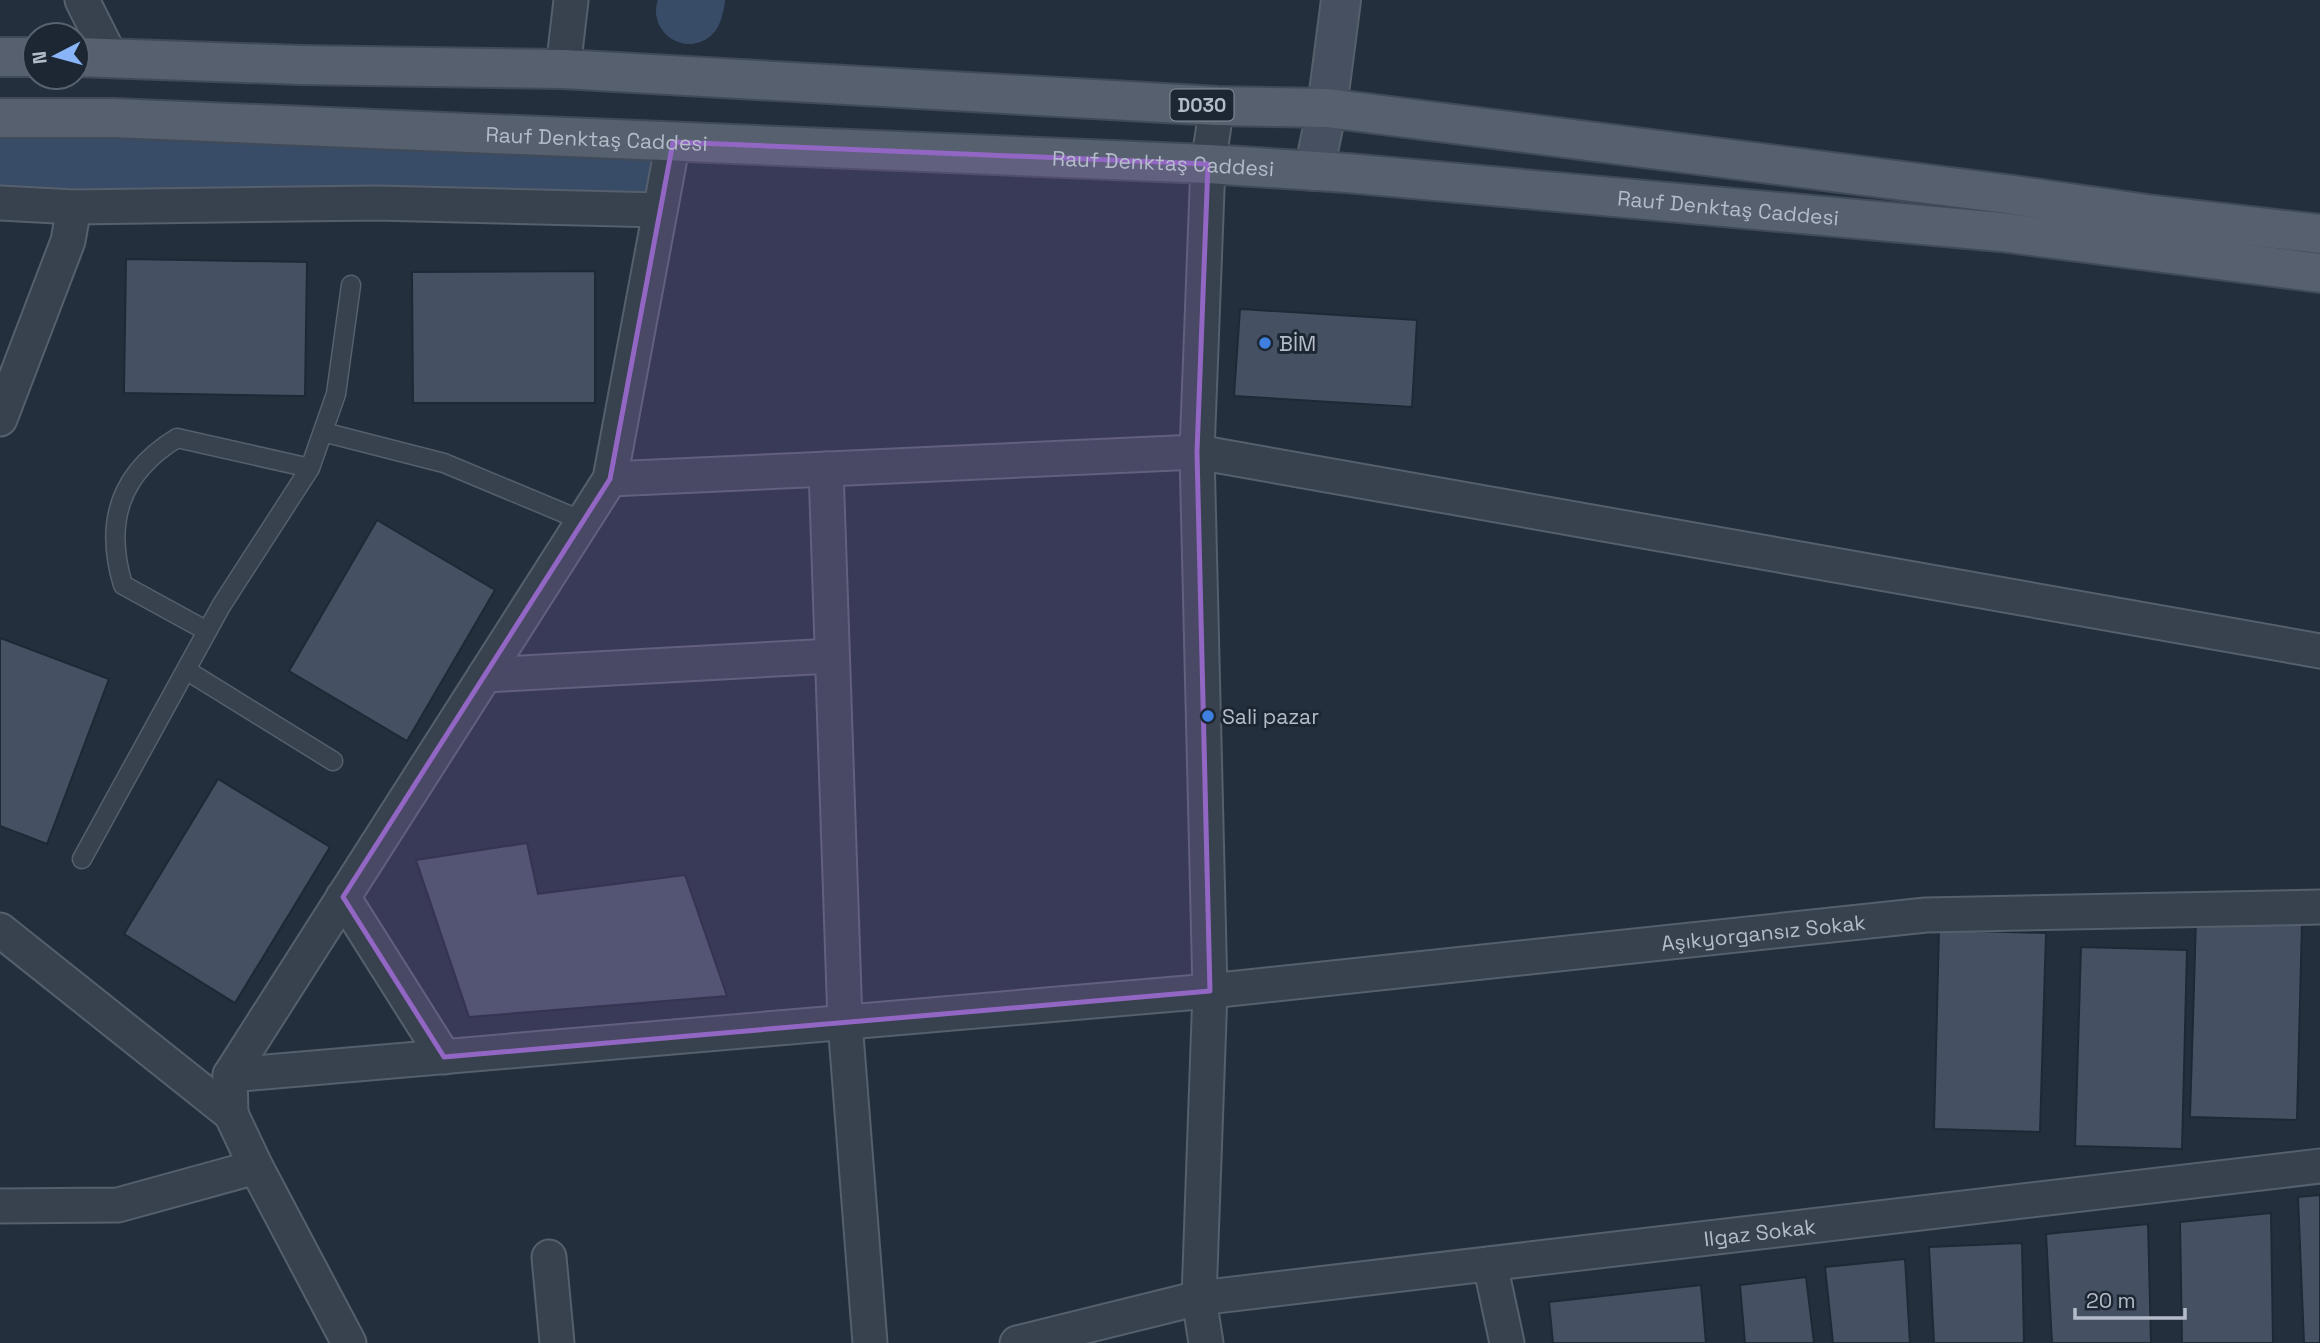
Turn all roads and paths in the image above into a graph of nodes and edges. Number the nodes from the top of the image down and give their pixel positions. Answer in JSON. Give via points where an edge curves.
{"nodes":[{"id":1,"x":82,"y":0,"type":"edge"},
{"id":2,"x":571,"y":0,"type":"edge"},
{"id":3,"x":1341,"y":0,"type":"edge"},
{"id":4,"x":0,"y":57,"type":"edge"},
{"id":5,"x":21,"y":57,"type":"edge"},
{"id":6,"x":94,"y":57,"type":"edge"},
{"id":7,"x":563,"y":69,"type":"junction"},
{"id":8,"x":1217,"y":106,"type":"junction"},
{"id":9,"x":1327,"y":108,"type":"junction"},
{"id":10,"x":0,"y":118,"type":"edge"},
{"id":11,"x":673,"y":142,"type":"junction"},
{"id":12,"x":1208,"y":164,"type":"junction"},
{"id":13,"x":1314,"y":171,"type":"junction"},
{"id":14,"x":0,"y":204,"type":"edge"},
{"id":15,"x":74,"y":207,"type":"junction"},
{"id":16,"x":660,"y":210,"type":"junction"},
{"id":17,"x":2320,"y":234,"type":"edge"},
{"id":18,"x":2320,"y":272,"type":"edge"},
{"id":19,"x":351,"y":285,"type":"dead end"},
{"id":20,"x":0,"y":419,"type":"edge"},
{"id":21,"x":323,"y":432,"type":"junction"},
{"id":22,"x":1197,"y":452,"type":"junction"},
{"id":23,"x":310,"y":468,"type":"junction"},
{"id":24,"x":826,"y":469,"type":"junction"},
{"id":25,"x":610,"y":479,"type":"junction"},
{"id":26,"x":583,"y":521,"type":"junction"},
{"id":27,"x":207,"y":631,"type":"junction"},
{"id":28,"x":2320,"y":651,"type":"edge"},
{"id":29,"x":832,"y":656,"type":"junction"},
{"id":30,"x":186,"y":670,"type":"junction"},
{"id":31,"x":485,"y":675,"type":"junction"},
{"id":32,"x":333,"y":761,"type":"dead end"},
{"id":33,"x":82,"y":859,"type":"dead end"},
{"id":34,"x":344,"y":897,"type":"junction"},
{"id":35,"x":2320,"y":907,"type":"edge"},
{"id":36,"x":0,"y":930,"type":"edge"},
{"id":37,"x":1210,"y":991,"type":"junction"},
{"id":38,"x":845,"y":1022,"type":"junction"},
{"id":39,"x":444,"y":1057,"type":"junction"},
{"id":40,"x":230,"y":1075,"type":"junction"},
{"id":41,"x":231,"y":1114,"type":"junction"},
{"id":42,"x":2320,"y":1166,"type":"edge"},
{"id":43,"x":256,"y":1167,"type":"junction"},
{"id":44,"x":0,"y":1206,"type":"edge"},
{"id":45,"x":549,"y":1257,"type":"dead end"},
{"id":46,"x":1490,"y":1264,"type":"junction"},
{"id":47,"x":1199,"y":1298,"type":"junction"},
{"id":48,"x":349,"y":1343,"type":"edge"},
{"id":49,"x":557,"y":1343,"type":"edge"},
{"id":50,"x":870,"y":1343,"type":"edge"},
{"id":51,"x":1017,"y":1343,"type":"edge"},
{"id":52,"x":1206,"y":1343,"type":"edge"},
{"id":53,"x":1507,"y":1343,"type":"edge"}],
"edges":[{"from":1,"to":6,"type":"street"},
{"from":2,"to":7,"type":"street"},
{"from":3,"to":9,"type":"street"},
{"from":4,"to":5,"type":"main road"},
{"from":6,"to":7,"type":"main road","name":"Rauf Denktaş Caddesi","number":"D030"},
{"from":7,"to":8,"type":"main road","name":"Rauf Denktaş Caddesi","number":"D030"},
{"from":8,"to":9,"type":"main road","name":"Rauf Denktaş Caddesi","number":"D030"},
{"from":8,"to":12,"type":"street"},
{"from":9,"to":13,"type":"street"},
{"from":9,"to":17,"type":"main road","name":"Rauf Denktaş Caddesi","number":"D030"},
{"from":10,"to":11,"type":"main road","name":"Rauf Denktaş Caddesi","via":[[114,118]]},
{"from":11,"to":12,"type":"main road","name":"Rauf Denktaş Caddesi"},
{"from":11,"to":16,"type":"street"},
{"from":12,"to":13,"type":"main road","name":"Rauf Denktaş Caddesi"},
{"from":12,"to":22,"type":"street"},
{"from":13,"to":18,"type":"main road","name":"Rauf Denktaş Caddesi","via":[[2001,232]]},
{"from":14,"to":15,"type":"street"},
{"from":15,"to":16,"type":"street","via":[[376,203]]},
{"from":15,"to":20,"type":"street","via":[[68,242]]},
{"from":16,"to":25,"type":"street"},
{"from":19,"to":21,"type":"lane","via":[[337,394]]},
{"from":21,"to":23,"type":"lane"},
{"from":21,"to":26,"type":"lane","via":[[444,463]]},
{"from":22,"to":24,"type":"street"},
{"from":22,"to":28,"type":"street"},
{"from":22,"to":37,"type":"street"},
{"from":23,"to":27,"type":"lane"},
{"from":23,"to":27,"type":"lane","via":[[177,438],[158,449],[130,480],[121,499],[114,543],[123,585]]},
{"from":24,"to":25,"type":"street"},
{"from":24,"to":29,"type":"street"},
{"from":25,"to":26,"type":"street"},
{"from":26,"to":31,"type":"street"},
{"from":27,"to":30,"type":"lane"},
{"from":29,"to":31,"type":"street"},
{"from":29,"to":38,"type":"street"},
{"from":30,"to":32,"type":"lane"},
{"from":30,"to":33,"type":"lane"},
{"from":31,"to":34,"type":"street"},
{"from":34,"to":39,"type":"street"},
{"from":34,"to":40,"type":"street"},
{"from":35,"to":37,"type":"street","name":"Aşıkyorgansız Sokak","via":[[1926,915]]},
{"from":36,"to":41,"type":"street"},
{"from":37,"to":38,"type":"street","name":"Aşıkyorgansız Sokak"},
{"from":37,"to":47,"type":"street"},
{"from":38,"to":39,"type":"street","name":"Aşıkyorgansız Sokak"},
{"from":38,"to":50,"type":"street"},
{"from":39,"to":40,"type":"street","name":"Aşıkyorgansız Sokak"},
{"from":40,"to":41,"type":"street"},
{"from":41,"to":43,"type":"street"},
{"from":42,"to":46,"type":"street","name":"Ilgaz Sokak"},
{"from":43,"to":44,"type":"street","via":[[118,1205]]},
{"from":43,"to":48,"type":"street"},
{"from":45,"to":49,"type":"street"},
{"from":46,"to":47,"type":"street","name":"Ilgaz Sokak"},
{"from":46,"to":53,"type":"street"},
{"from":47,"to":51,"type":"street","name":"Ilgaz Sokak"},
{"from":47,"to":52,"type":"street"}]}
